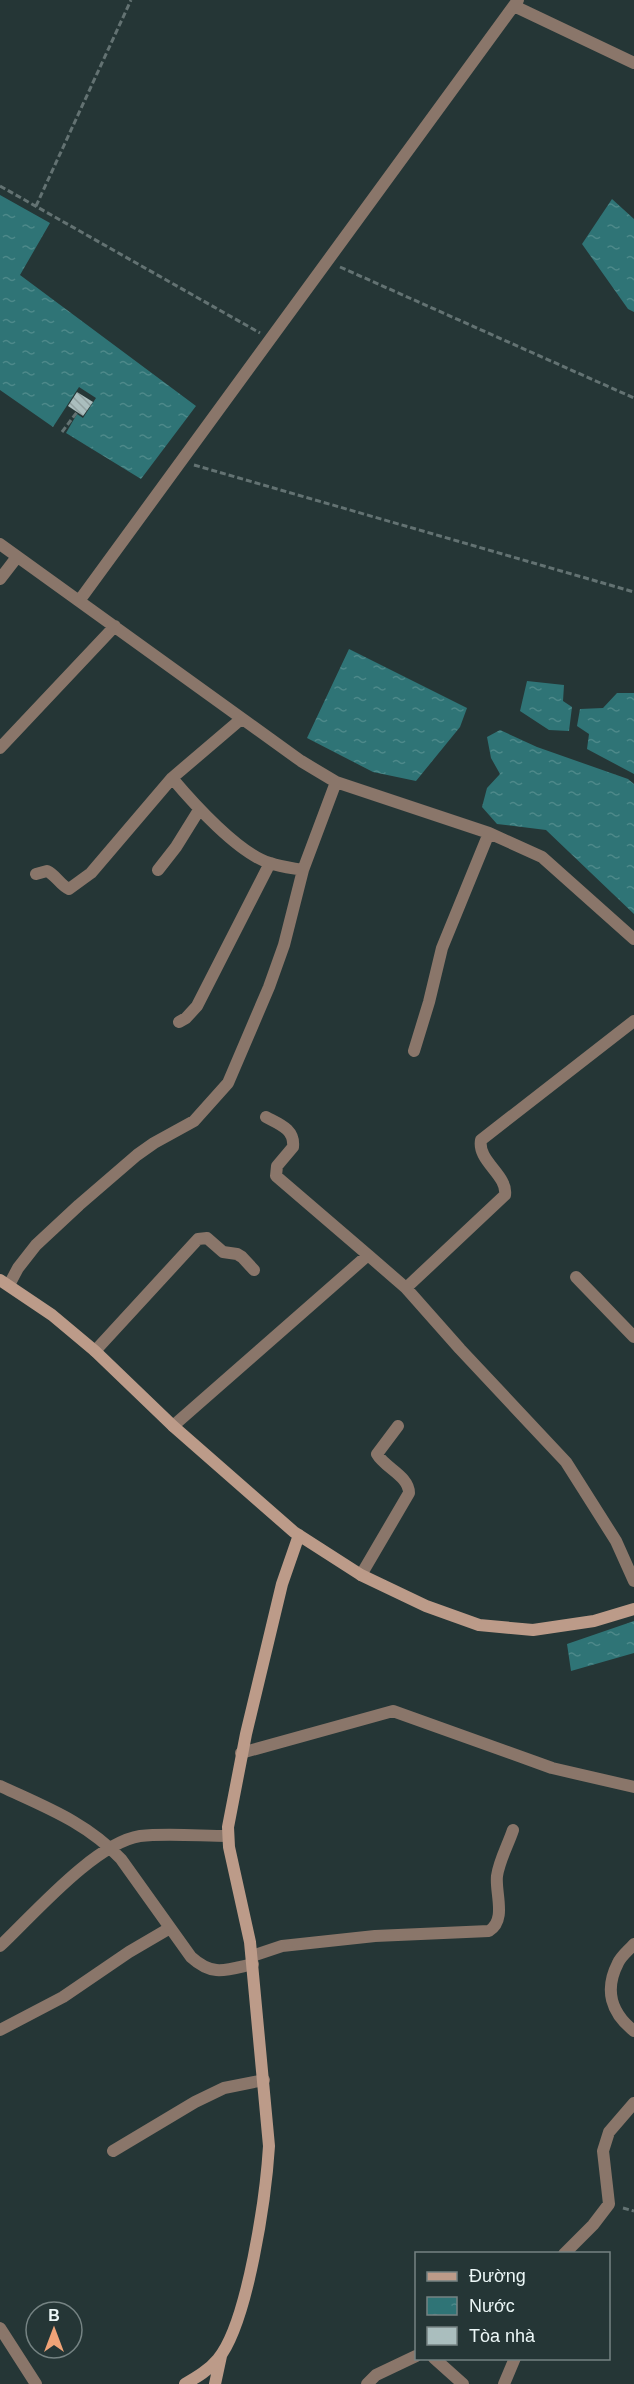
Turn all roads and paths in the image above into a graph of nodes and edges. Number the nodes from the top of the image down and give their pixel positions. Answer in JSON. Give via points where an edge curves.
{"nodes":[{"id":1,"x":131,"y":0,"type":"edge"},
{"id":2,"x":516,"y":3,"type":"edge"},
{"id":3,"x":634,"y":63,"type":"edge"},
{"id":4,"x":0,"y":186,"type":"edge"},
{"id":5,"x":36,"y":207,"type":"junction"},
{"id":6,"x":327,"y":261,"type":"junction"},
{"id":7,"x":270,"y":339,"type":"junction"},
{"id":8,"x":634,"y":398,"type":"edge"},
{"id":9,"x":77,"y":412,"type":"dead end"},
{"id":10,"x":62,"y":432,"type":"dead end"},
{"id":11,"x":180,"y":462,"type":"junction"},
{"id":12,"x":0,"y":544,"type":"edge"},
{"id":13,"x":17,"y":556,"type":"junction"},
{"id":14,"x":0,"y":579,"type":"edge"},
{"id":15,"x":634,"y":592,"type":"edge"},
{"id":16,"x":79,"y":601,"type":"junction"},
{"id":17,"x":115,"y":626,"type":"junction"},
{"id":18,"x":240,"y":720,"type":"junction"},
{"id":19,"x":0,"y":748,"type":"edge"},
{"id":20,"x":172,"y":778,"type":"junction"},
{"id":21,"x":336,"y":782,"type":"junction"},
{"id":22,"x":199,"y":810,"type":"junction"},
{"id":23,"x":489,"y":833,"type":"junction"},
{"id":24,"x":270,"y":863,"type":"junction"},
{"id":25,"x":158,"y":870,"type":"dead end"},
{"id":26,"x":303,"y":870,"type":"junction"},
{"id":27,"x":36,"y":874,"type":"dead end"},
{"id":28,"x":634,"y":939,"type":"edge"},
{"id":29,"x":634,"y":1021,"type":"edge"},
{"id":30,"x":179,"y":1022,"type":"dead end"},
{"id":31,"x":414,"y":1051,"type":"dead end"},
{"id":32,"x":266,"y":1117,"type":"dead end"},
{"id":33,"x":368,"y":1255,"type":"junction"},
{"id":34,"x":254,"y":1270,"type":"dead end"},
{"id":35,"x":576,"y":1277,"type":"dead end"},
{"id":36,"x":5,"y":1283,"type":"edge"},
{"id":37,"x":406,"y":1288,"type":"junction"},
{"id":38,"x":634,"y":1337,"type":"edge"},
{"id":39,"x":95,"y":1351,"type":"junction"},
{"id":40,"x":173,"y":1426,"type":"junction"},
{"id":41,"x":398,"y":1426,"type":"dead end"},
{"id":42,"x":299,"y":1535,"type":"junction"},
{"id":43,"x":361,"y":1575,"type":"junction"},
{"id":44,"x":634,"y":1581,"type":"edge"},
{"id":45,"x":634,"y":1609,"type":"edge"},
{"id":46,"x":241,"y":1753,"type":"junction"},
{"id":47,"x":0,"y":1786,"type":"edge"},
{"id":48,"x":634,"y":1787,"type":"edge"},
{"id":49,"x":513,"y":1830,"type":"dead end"},
{"id":50,"x":228,"y":1836,"type":"junction"},
{"id":51,"x":111,"y":1848,"type":"junction"},
{"id":52,"x":170,"y":1928,"type":"junction"},
{"id":53,"x":634,"y":1944,"type":"edge"},
{"id":54,"x":0,"y":1946,"type":"edge"},
{"id":55,"x":252,"y":1960,"type":"junction"},
{"id":56,"x":0,"y":2030,"type":"edge"},
{"id":57,"x":634,"y":2031,"type":"edge"},
{"id":58,"x":264,"y":2080,"type":"junction"},
{"id":59,"x":634,"y":2103,"type":"edge"},
{"id":60,"x":113,"y":2151,"type":"dead end"},
{"id":61,"x":565,"y":2252,"type":"edge"},
{"id":62,"x":0,"y":2328,"type":"edge"},
{"id":63,"x":221,"y":2355,"type":"junction"},
{"id":64,"x":415,"y":2357,"type":"edge"},
{"id":65,"x":436,"y":2360,"type":"edge"},
{"id":66,"x":514,"y":2360,"type":"edge"},
{"id":67,"x":36,"y":2384,"type":"edge"},
{"id":68,"x":185,"y":2384,"type":"edge"},
{"id":69,"x":215,"y":2384,"type":"edge"},
{"id":70,"x":367,"y":2384,"type":"edge"},
{"id":71,"x":463,"y":2384,"type":"edge"},
{"id":72,"x":504,"y":2384,"type":"edge"}],
"edges":[{"from":1,"to":5,"type":"path"},
{"from":2,"to":3,"type":"street"},
{"from":2,"to":6,"type":"street"},
{"from":4,"to":5,"type":"path"},
{"from":5,"to":7,"type":"path"},
{"from":6,"to":7,"type":"street"},
{"from":6,"to":8,"type":"path"},
{"from":7,"to":11,"type":"street"},
{"from":9,"to":10,"type":"path"},
{"from":11,"to":15,"type":"path"},
{"from":11,"to":16,"type":"street"},
{"from":12,"to":13,"type":"street"},
{"from":13,"to":14,"type":"street"},
{"from":13,"to":16,"type":"street"},
{"from":16,"to":17,"type":"street"},
{"from":17,"to":18,"type":"street"},
{"from":17,"to":19,"type":"street"},
{"from":18,"to":20,"type":"street"},
{"from":18,"to":21,"type":"street"},
{"from":20,"to":22,"type":"street"},
{"from":20,"to":27,"type":"street","via":[[91,873],[74,887],[63,886],[47,871]]},
{"from":21,"to":23,"type":"street"},
{"from":21,"to":26,"type":"street"},
{"from":22,"to":24,"type":"street","via":[[255,856]]},
{"from":22,"to":25,"type":"street"},
{"from":23,"to":28,"type":"street","via":[[542,857]]},
{"from":23,"to":31,"type":"street","via":[[441,948]]},
{"from":24,"to":26,"type":"street"},
{"from":24,"to":30,"type":"street","via":[[197,1006]]},
{"from":26,"to":36,"type":"street","via":[[284,945],[228,1083],[194,1121],[137,1155],[79,1205],[36,1245]]},
{"from":29,"to":37,"type":"street","via":[[481,1140],[481,1150],[505,1187],[505,1195]]},
{"from":32,"to":33,"type":"street","via":[[293,1136],[293,1147],[277,1166],[276,1176]]},
{"from":33,"to":37,"type":"street"},
{"from":33,"to":40,"type":"street"},
{"from":34,"to":39,"type":"street","via":[[237,1254],[223,1252],[207,1238],[198,1239]]},
{"from":35,"to":38,"type":"street"},
{"from":36,"to":39,"type":"street"},
{"from":37,"to":44,"type":"street","via":[[566,1462],[616,1541]]},
{"from":39,"to":40,"type":"street"},
{"from":40,"to":42,"type":"street"},
{"from":41,"to":43,"type":"street","via":[[377,1454],[408,1485],[409,1493]]},
{"from":42,"to":43,"type":"street"},
{"from":42,"to":46,"type":"street","via":[[282,1584]]},
{"from":43,"to":45,"type":"street","via":[[426,1606],[479,1625],[533,1630],[594,1621]]},
{"from":46,"to":48,"type":"street","via":[[393,1711],[552,1768]]},
{"from":46,"to":50,"type":"street"},
{"from":47,"to":51,"type":"street","via":[[72,1818]]},
{"from":49,"to":55,"type":"street","via":[[497,1875],[497,1923],[489,1931],[375,1936],[282,1946]]},
{"from":50,"to":51,"type":"street","via":[[139,1836]]},
{"from":50,"to":55,"type":"street"},
{"from":51,"to":52,"type":"street"},
{"from":51,"to":54,"type":"street","via":[[54,1891]]},
{"from":52,"to":55,"type":"street","via":[[201,1966],[215,1971]]},
{"from":52,"to":56,"type":"street","via":[[63,1997]]},
{"from":53,"to":57,"type":"street","via":[[618,1962],[609,1994],[621,2021]]},
{"from":55,"to":58,"type":"street"},
{"from":58,"to":60,"type":"street","via":[[224,2088]]},
{"from":58,"to":63,"type":"street","via":[[267,2177],[242,2301],[230,2341]]},
{"from":59,"to":61,"type":"street","via":[[609,2132],[603,2151],[609,2204]]},
{"from":62,"to":67,"type":"street"},
{"from":63,"to":68,"type":"street"},
{"from":63,"to":69,"type":"street"},
{"from":64,"to":70,"type":"street","via":[[376,2375]]},
{"from":65,"to":71,"type":"street"},
{"from":66,"to":72,"type":"street"}]}
